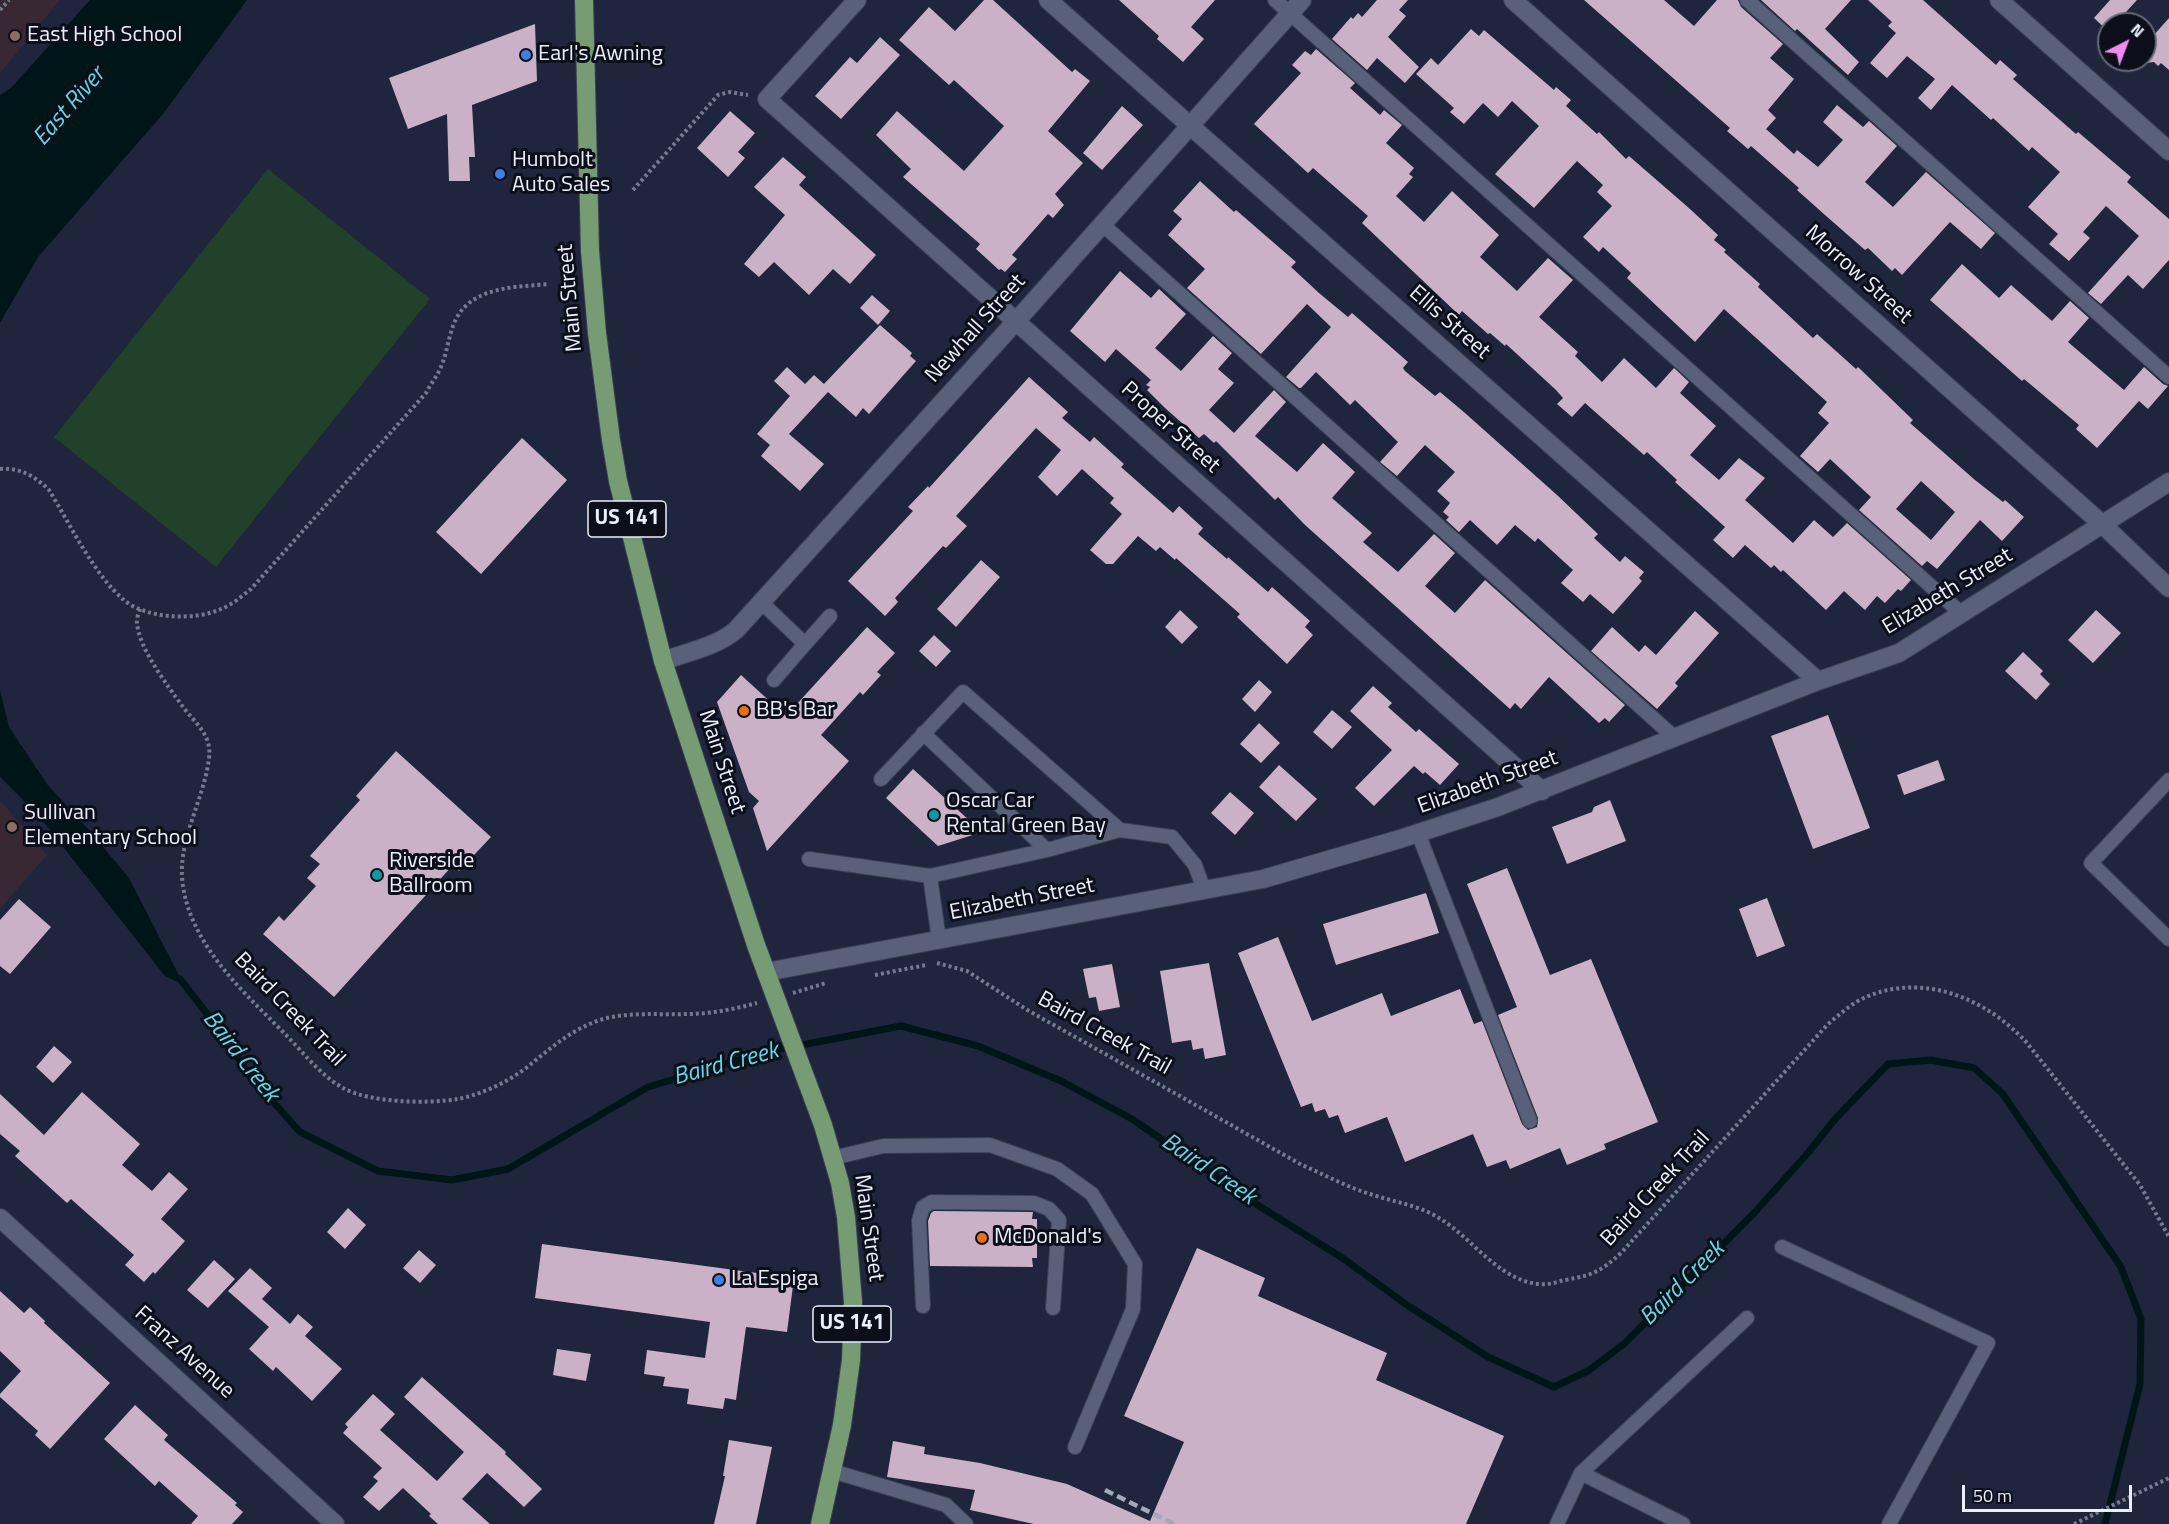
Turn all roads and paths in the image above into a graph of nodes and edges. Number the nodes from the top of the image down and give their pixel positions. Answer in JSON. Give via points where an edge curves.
{"nodes":[{"id":1,"x":9,"y":0,"type":"edge"},
{"id":2,"x":584,"y":0,"type":"edge"},
{"id":3,"x":857,"y":0,"type":"edge"},
{"id":4,"x":1048,"y":0,"type":"edge"},
{"id":5,"x":1275,"y":0,"type":"edge"},
{"id":6,"x":1513,"y":0,"type":"edge"},
{"id":7,"x":1747,"y":0,"type":"edge"},
{"id":8,"x":1999,"y":0,"type":"edge"},
{"id":9,"x":1296,"y":7,"type":"edge"},
{"id":10,"x":0,"y":10,"type":"edge"},
{"id":11,"x":748,"y":95,"type":"dead end"},
{"id":12,"x":1190,"y":126,"type":"junction"},
{"id":13,"x":2169,"y":151,"type":"edge"},
{"id":14,"x":633,"y":190,"type":"dead end"},
{"id":15,"x":1102,"y":224,"type":"junction"},
{"id":16,"x":549,"y":284,"type":"dead end"},
{"id":17,"x":1015,"y":322,"type":"junction"},
{"id":18,"x":2169,"y":377,"type":"edge"},
{"id":19,"x":0,"y":469,"type":"edge"},
{"id":20,"x":2169,"y":482,"type":"edge"},
{"id":21,"x":2102,"y":524,"type":"junction"},
{"id":22,"x":2169,"y":588,"type":"edge"},
{"id":23,"x":761,"y":602,"type":"junction"},
{"id":24,"x":140,"y":609,"type":"junction"},
{"id":25,"x":1961,"y":613,"type":"junction"},
{"id":26,"x":830,"y":615,"type":"dead end"},
{"id":27,"x":805,"y":644,"type":"junction"},
{"id":28,"x":663,"y":661,"type":"junction"},
{"id":29,"x":774,"y":680,"type":"dead end"},
{"id":30,"x":1818,"y":681,"type":"junction"},
{"id":31,"x":922,"y":733,"type":"junction"},
{"id":32,"x":1674,"y":737,"type":"junction"},
{"id":33,"x":881,"y":779,"type":"dead end"},
{"id":34,"x":2169,"y":780,"type":"edge"},
{"id":35,"x":1542,"y":791,"type":"junction"},
{"id":36,"x":1120,"y":831,"type":"junction"},
{"id":37,"x":1418,"y":833,"type":"junction"},
{"id":38,"x":1047,"y":850,"type":"junction"},
{"id":39,"x":809,"y":858,"type":"dead end"},
{"id":40,"x":930,"y":876,"type":"junction"},
{"id":41,"x":1204,"y":890,"type":"junction"},
{"id":42,"x":2169,"y":939,"type":"edge"},
{"id":43,"x":939,"y":940,"type":"junction"},
{"id":44,"x":766,"y":972,"type":"junction"},
{"id":45,"x":864,"y":976,"type":"dead end"},
{"id":46,"x":832,"y":982,"type":"dead end"},
{"id":47,"x":776,"y":997,"type":"junction"},
{"id":48,"x":1530,"y":1121,"type":"dead end"},
{"id":49,"x":833,"y":1158,"type":"junction"},
{"id":50,"x":0,"y":1218,"type":"edge"},
{"id":51,"x":2169,"y":1237,"type":"edge"},
{"id":52,"x":1782,"y":1246,"type":"dead end"},
{"id":53,"x":923,"y":1306,"type":"dead end"},
{"id":54,"x":1053,"y":1308,"type":"dead end"},
{"id":55,"x":1747,"y":1318,"type":"dead end"},
{"id":56,"x":1075,"y":1447,"type":"dead end"},
{"id":57,"x":832,"y":1471,"type":"junction"},
{"id":58,"x":1581,"y":1473,"type":"junction"},
{"id":59,"x":2169,"y":1478,"type":"edge"},
{"id":60,"x":335,"y":1524,"type":"edge"},
{"id":61,"x":820,"y":1524,"type":"edge"},
{"id":62,"x":966,"y":1524,"type":"edge"},
{"id":63,"x":1557,"y":1524,"type":"edge"},
{"id":64,"x":1683,"y":1524,"type":"edge"},
{"id":65,"x":1888,"y":1524,"type":"edge"},
{"id":66,"x":2074,"y":1524,"type":"edge"}],
"edges":[{"from":1,"to":10,"type":"path"},
{"from":2,"to":28,"type":"main road","name":"Main Street","number":"US 141","via":[[587,197],[597,333],[618,481]]},
{"from":3,"to":17,"type":"street","name":"Proper Street","via":[[767,99]]},
{"from":4,"to":12,"type":"street","name":"Ellis Street"},
{"from":5,"to":9,"type":"lane"},
{"from":6,"to":21,"type":"street","name":"Morrow Street"},
{"from":7,"to":18,"type":"lane"},
{"from":8,"to":13,"type":"street"},
{"from":9,"to":12,"type":"street","name":"Newhall Street"},
{"from":9,"to":25,"type":"lane"},
{"from":11,"to":14,"type":"path","via":[[718,95]]},
{"from":12,"to":15,"type":"street","name":"Newhall Street"},
{"from":12,"to":30,"type":"street","name":"Ellis Street"},
{"from":15,"to":17,"type":"street","name":"Newhall Street"},
{"from":15,"to":32,"type":"lane"},
{"from":16,"to":24,"type":"path","via":[[491,292],[465,306],[456,319],[442,365],[426,393],[251,589],[220,610],[201,615],[179,617]]},
{"from":17,"to":23,"type":"street","name":"Newhall Street"},
{"from":17,"to":35,"type":"street","name":"Proper Street"},
{"from":19,"to":24,"type":"path","via":[[38,479],[49,490],[102,577],[125,601]]},
{"from":20,"to":21,"type":"street","name":"Elizabeth Street"},
{"from":21,"to":22,"type":"street","name":"Morrow Street"},
{"from":21,"to":25,"type":"street","name":"Elizabeth Street"},
{"from":23,"to":27,"type":"lane"},
{"from":23,"to":28,"type":"street","name":"Newhall Street","via":[[727,638]]},
{"from":24,"to":47,"type":"path","name":"Baird Creek Trail","via":[[136,621],[148,654],[208,739],[209,757],[182,868],[192,917],[211,951],[242,989],[305,1055],[344,1089],[400,1102],[460,1099],[513,1076],[593,1022],[631,1015],[720,1011]]},
{"from":25,"to":30,"type":"street","name":"Elizabeth Street","via":[[1899,652]]},
{"from":26,"to":27,"type":"lane"},
{"from":27,"to":29,"type":"lane"},
{"from":28,"to":44,"type":"main road","name":"Main Street","number":"US 141"},
{"from":30,"to":32,"type":"street","name":"Elizabeth Street"},
{"from":31,"to":33,"type":"lane"},
{"from":31,"to":36,"type":"lane","via":[[963,692]]},
{"from":31,"to":38,"type":"lane"},
{"from":32,"to":35,"type":"street","name":"Elizabeth Street"},
{"from":34,"to":42,"type":"lane","via":[[2091,863]]},
{"from":35,"to":37,"type":"street","name":"Elizabeth Street"},
{"from":36,"to":38,"type":"lane"},
{"from":36,"to":41,"type":"lane","via":[[1172,837],[1195,865]]},
{"from":37,"to":41,"type":"street","name":"Elizabeth Street","via":[[1291,872]]},
{"from":37,"to":48,"type":"lane"},
{"from":38,"to":40,"type":"lane"},
{"from":39,"to":40,"type":"lane"},
{"from":40,"to":43,"type":"lane"},
{"from":41,"to":43,"type":"street","name":"Elizabeth Street"},
{"from":43,"to":44,"type":"street","name":"Elizabeth Street"},
{"from":44,"to":47,"type":"main road","name":"Main Street","number":"US 141"},
{"from":45,"to":51,"type":"path","name":"Baird Creek Trail","via":[[939,962],[967,971],[1029,1011],[1302,1165],[1434,1216],[1507,1273],[1547,1284],[1586,1277],[1621,1253],[1828,1024],[1846,1009],[1885,991],[1932,989],[1969,1000],[2011,1024],[2140,1185]]},
{"from":46,"to":47,"type":"path","name":"Baird Creek Trail"},
{"from":47,"to":49,"type":"main road","name":"Main Street","number":"US 141"},
{"from":49,"to":56,"type":"lane","via":[[883,1146],[990,1145],[1057,1169],[1092,1194],[1135,1264],[1132,1310]]},
{"from":49,"to":57,"type":"main road","name":"Main Street","number":"US 141","via":[[846,1217],[853,1302],[851,1360]]},
{"from":50,"to":60,"type":"street","name":"Franz Avenue"},
{"from":52,"to":65,"type":"lane","via":[[1988,1342]]},
{"from":53,"to":54,"type":"lane","via":[[919,1220],[923,1207],[932,1202],[1034,1203],[1049,1209],[1059,1220]]},
{"from":55,"to":58,"type":"lane"},
{"from":57,"to":61,"type":"main road","name":"Main Street","number":"US 141"},
{"from":57,"to":62,"type":"lane","via":[[946,1505]]},
{"from":58,"to":63,"type":"lane"},
{"from":58,"to":64,"type":"lane"},
{"from":59,"to":66,"type":"path"}]}
